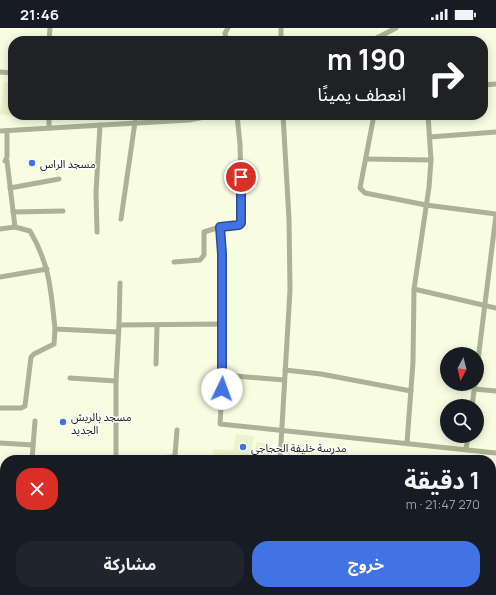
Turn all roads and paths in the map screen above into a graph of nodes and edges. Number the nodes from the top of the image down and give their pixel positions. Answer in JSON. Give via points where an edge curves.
{"nodes":[{"id":1,"x":396,"y":28,"type":"edge"},
{"id":2,"x":381,"y":36,"type":"edge"},
{"id":3,"x":49,"y":120,"type":"edge"},
{"id":4,"x":189,"y":120,"type":"edge"},
{"id":5,"x":237,"y":120,"type":"edge"},
{"id":6,"x":283,"y":120,"type":"edge"},
{"id":7,"x":373,"y":120,"type":"edge"},
{"id":8,"x":428,"y":120,"type":"edge"},
{"id":9,"x":135,"y":122,"type":"junction"},
{"id":10,"x":100,"y":125,"type":"junction"},
{"id":11,"x":50,"y":128,"type":"junction"},
{"id":12,"x":7,"y":131,"type":"junction"},
{"id":13,"x":0,"y":132,"type":"edge"},
{"id":14,"x":496,"y":132,"type":"edge"},
{"id":15,"x":430,"y":137,"type":"junction"},
{"id":16,"x":366,"y":159,"type":"junction"},
{"id":17,"x":431,"y":160,"type":"junction"},
{"id":18,"x":59,"y":179,"type":"dead end"},
{"id":19,"x":10,"y":188,"type":"junction"},
{"id":20,"x":426,"y":205,"type":"junction"},
{"id":21,"x":63,"y":211,"type":"dead end"},
{"id":22,"x":13,"y":212,"type":"junction"},
{"id":23,"x":496,"y":214,"type":"edge"},
{"id":24,"x":121,"y":219,"type":"dead end"},
{"id":25,"x":15,"y":227,"type":"junction"},
{"id":26,"x":220,"y":227,"type":"junction"},
{"id":27,"x":0,"y":229,"type":"edge"},
{"id":28,"x":97,"y":232,"type":"dead end"},
{"id":29,"x":174,"y":262,"type":"dead end"},
{"id":30,"x":47,"y":269,"type":"junction"},
{"id":31,"x":0,"y":277,"type":"edge"},
{"id":32,"x":120,"y":283,"type":"dead end"},
{"id":33,"x":414,"y":289,"type":"junction"},
{"id":34,"x":485,"y":305,"type":"junction"},
{"id":35,"x":496,"y":308,"type":"edge"},
{"id":36,"x":222,"y":324,"type":"junction"},
{"id":37,"x":119,"y":325,"type":"junction"},
{"id":38,"x":157,"y":326,"type":"junction"},
{"id":39,"x":55,"y":329,"type":"junction"},
{"id":40,"x":118,"y":332,"type":"junction"},
{"id":41,"x":480,"y":347,"type":"edge"},
{"id":42,"x":156,"y":364,"type":"dead end"},
{"id":43,"x":285,"y":370,"type":"junction"},
{"id":44,"x":223,"y":375,"type":"junction"},
{"id":45,"x":70,"y":378,"type":"dead end"},
{"id":46,"x":284,"y":380,"type":"junction"},
{"id":47,"x":116,"y":381,"type":"junction"},
{"id":48,"x":484,"y":389,"type":"edge"},
{"id":49,"x":496,"y":391,"type":"edge"},
{"id":50,"x":411,"y":392,"type":"junction"},
{"id":51,"x":0,"y":408,"type":"edge"},
{"id":52,"x":35,"y":421,"type":"dead end"},
{"id":53,"x":177,"y":430,"type":"dead end"},
{"id":54,"x":282,"y":430,"type":"junction"},
{"id":55,"x":0,"y":442,"type":"edge"},
{"id":56,"x":407,"y":443,"type":"junction"},
{"id":57,"x":467,"y":443,"type":"edge"},
{"id":58,"x":33,"y":444,"type":"junction"},
{"id":59,"x":466,"y":449,"type":"junction"},
{"id":60,"x":496,"y":452,"type":"edge"},
{"id":61,"x":32,"y":455,"type":"edge"},
{"id":62,"x":116,"y":455,"type":"edge"},
{"id":63,"x":175,"y":455,"type":"edge"},
{"id":64,"x":280,"y":455,"type":"edge"}],
"edges":[{"from":1,"to":2,"type":"street"},
{"from":3,"to":11,"type":"street"},
{"from":4,"to":9,"type":"street"},
{"from":5,"to":26,"type":"street","via":[[240,144],[242,221],[239,225]]},
{"from":6,"to":43,"type":"street","via":[[290,265]]},
{"from":7,"to":16,"type":"street"},
{"from":8,"to":15,"type":"street"},
{"from":9,"to":10,"type":"street"},
{"from":9,"to":24,"type":"street"},
{"from":10,"to":11,"type":"street"},
{"from":10,"to":28,"type":"street","via":[[96,192]]},
{"from":11,"to":12,"type":"street"},
{"from":12,"to":13,"type":"street"},
{"from":12,"to":19,"type":"street","via":[[5,161],[8,160]]},
{"from":14,"to":15,"type":"street"},
{"from":15,"to":17,"type":"street"},
{"from":16,"to":17,"type":"street"},
{"from":16,"to":20,"type":"street","via":[[360,188],[365,193]]},
{"from":17,"to":20,"type":"street"},
{"from":18,"to":19,"type":"street"},
{"from":19,"to":22,"type":"street"},
{"from":20,"to":23,"type":"street"},
{"from":20,"to":33,"type":"street"},
{"from":21,"to":22,"type":"street"},
{"from":22,"to":25,"type":"street"},
{"from":23,"to":34,"type":"street"},
{"from":25,"to":27,"type":"street"},
{"from":25,"to":30,"type":"street","via":[[30,231]]},
{"from":26,"to":29,"type":"street","via":[[204,232],[204,255],[200,260]]},
{"from":26,"to":36,"type":"street"},
{"from":30,"to":31,"type":"street"},
{"from":30,"to":39,"type":"street"},
{"from":32,"to":37,"type":"street"},
{"from":33,"to":34,"type":"street"},
{"from":33,"to":50,"type":"street"},
{"from":34,"to":35,"type":"street"},
{"from":34,"to":41,"type":"street"},
{"from":36,"to":38,"type":"street"},
{"from":36,"to":44,"type":"street"},
{"from":37,"to":38,"type":"street"},
{"from":37,"to":40,"type":"street"},
{"from":38,"to":42,"type":"street"},
{"from":39,"to":40,"type":"street"},
{"from":39,"to":51,"type":"street","via":[[54,344],[31,357],[25,406]]},
{"from":40,"to":47,"type":"street"},
{"from":43,"to":46,"type":"street"},
{"from":43,"to":50,"type":"street","via":[[321,374]]},
{"from":44,"to":46,"type":"street"},
{"from":44,"to":54,"type":"street","via":[[220,424]]},
{"from":45,"to":47,"type":"street"},
{"from":46,"to":54,"type":"street"},
{"from":47,"to":62,"type":"street"},
{"from":48,"to":49,"type":"street"},
{"from":50,"to":56,"type":"street"},
{"from":52,"to":58,"type":"street"},
{"from":53,"to":63,"type":"street"},
{"from":54,"to":56,"type":"street"},
{"from":54,"to":64,"type":"street"},
{"from":55,"to":58,"type":"street"},
{"from":56,"to":59,"type":"street"},
{"from":57,"to":59,"type":"street"},
{"from":58,"to":61,"type":"street"},
{"from":59,"to":60,"type":"street"}]}
